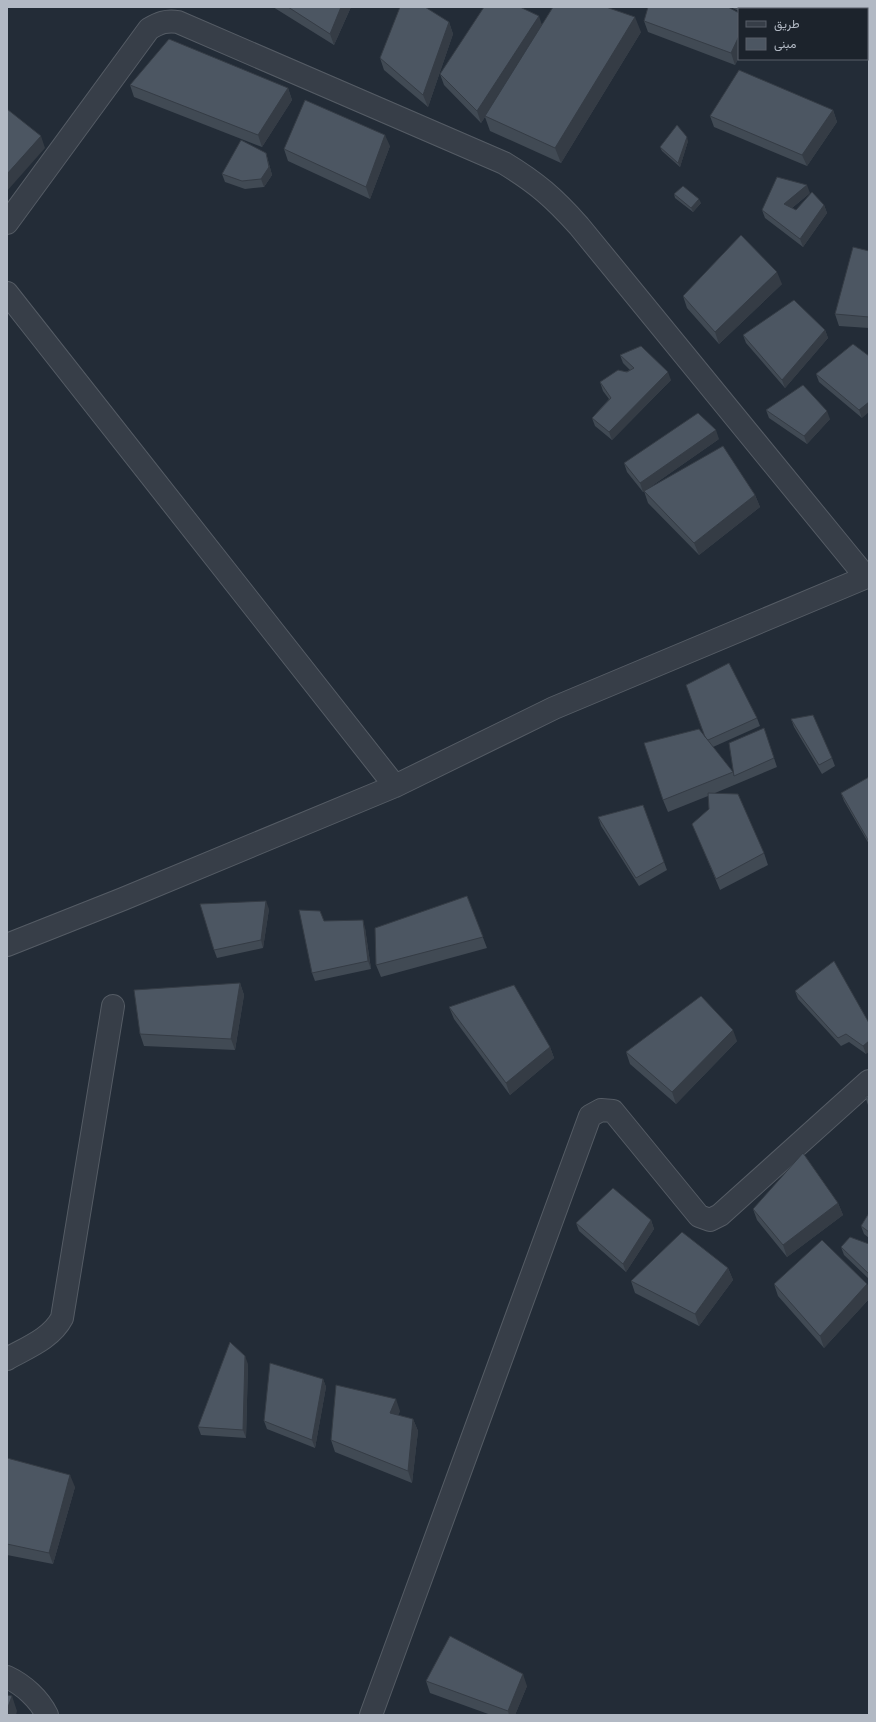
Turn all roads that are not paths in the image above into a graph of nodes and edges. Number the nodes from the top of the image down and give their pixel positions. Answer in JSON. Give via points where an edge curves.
{"nodes":[{"id":1,"x":7,"y":223,"type":"edge"},
{"id":2,"x":7,"y":293,"type":"edge"},
{"id":3,"x":867,"y":576,"type":"edge"},
{"id":4,"x":396,"y":786,"type":"junction"},
{"id":5,"x":7,"y":945,"type":"edge"},
{"id":6,"x":113,"y":1006,"type":"dead end"},
{"id":7,"x":869,"y":1081,"type":"edge"},
{"id":8,"x":7,"y":1359,"type":"edge"},
{"id":9,"x":7,"y":1677,"type":"edge"},
{"id":10,"x":47,"y":1715,"type":"edge"},
{"id":11,"x":371,"y":1715,"type":"edge"}],
"edges":[{"from":1,"to":3,"type":"street","via":[[149,29],[160,22],[178,22],[504,163],[533,180],[579,226]]},
{"from":2,"to":4,"type":"street"},
{"from":3,"to":4,"type":"street","via":[[554,708]]},
{"from":4,"to":5,"type":"street"},
{"from":6,"to":8,"type":"street","via":[[62,1318],[50,1335]]},
{"from":7,"to":11,"type":"street","via":[[720,1215],[710,1220],[699,1216],[613,1111],[601,1110],[590,1116]]},
{"from":9,"to":10,"type":"street","via":[[27,1690]]}]}
